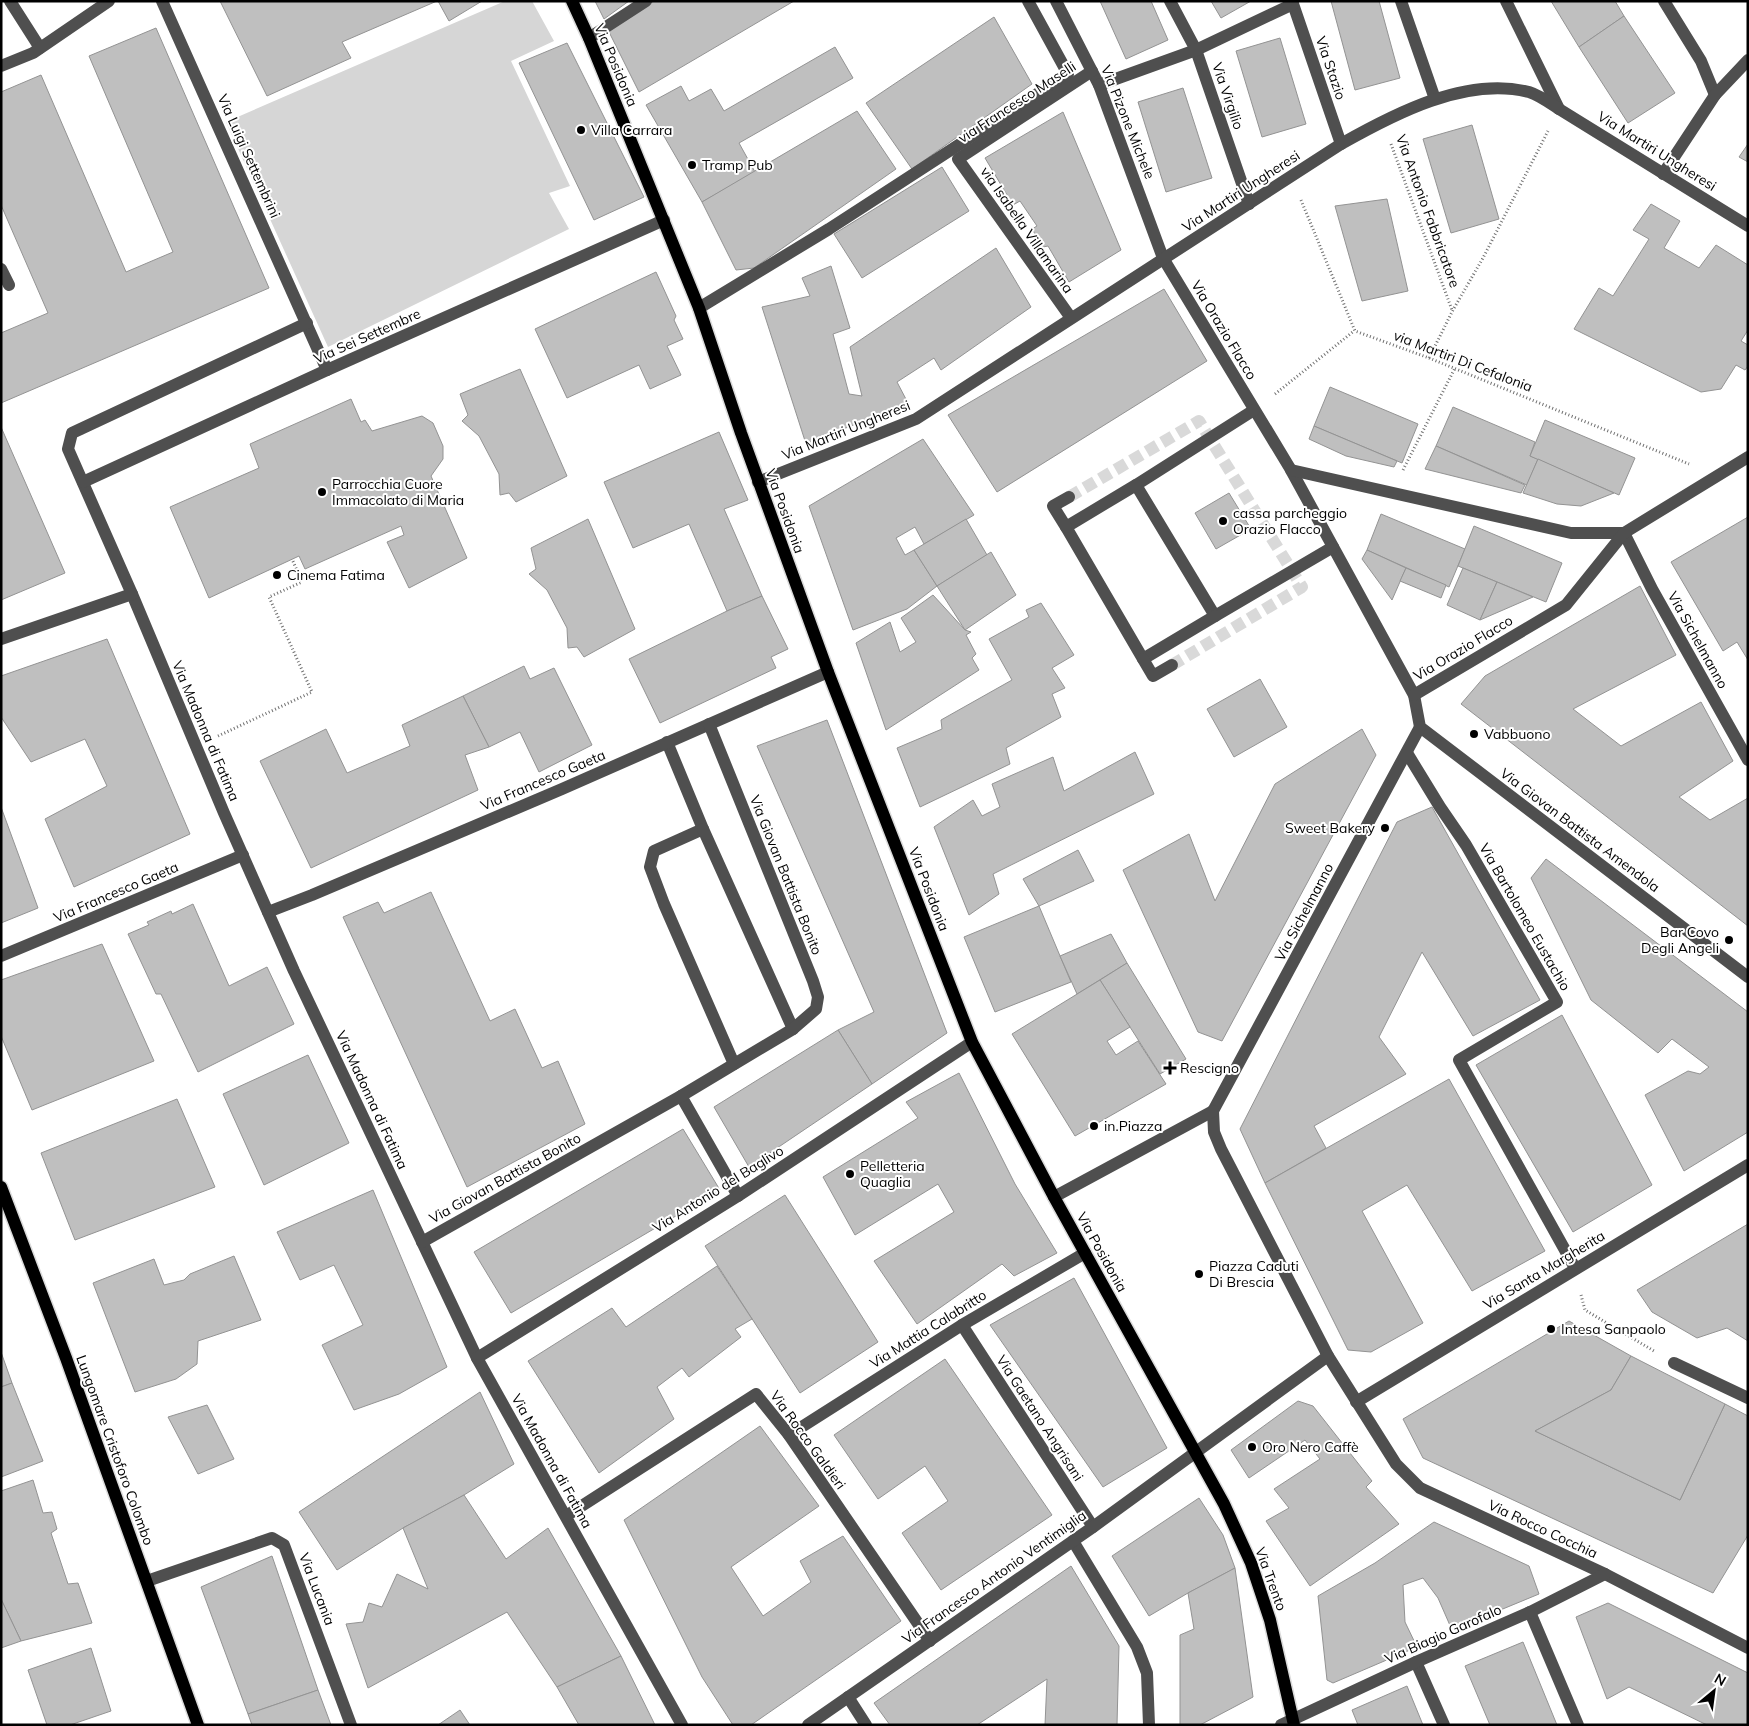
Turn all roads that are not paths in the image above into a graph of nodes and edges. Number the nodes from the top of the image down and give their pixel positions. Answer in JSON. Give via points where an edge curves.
{"nodes":[{"id":1,"x":10,"y":1,"type":"edge"},
{"id":2,"x":110,"y":1,"type":"edge"},
{"id":3,"x":162,"y":1,"type":"edge"},
{"id":4,"x":572,"y":1,"type":"edge"},
{"id":5,"x":646,"y":1,"type":"edge"},
{"id":6,"x":1028,"y":1,"type":"edge"},
{"id":7,"x":1056,"y":1,"type":"edge"},
{"id":8,"x":1170,"y":1,"type":"edge"},
{"id":9,"x":1506,"y":1,"type":"edge"},
{"id":10,"x":1664,"y":1,"type":"edge"},
{"id":11,"x":1293,"y":3,"type":"edge"},
{"id":12,"x":1403,"y":3,"type":"edge"},
{"id":13,"x":589,"y":38,"type":"junction"},
{"id":14,"x":40,"y":48,"type":"junction"},
{"id":15,"x":1196,"y":50,"type":"junction"},
{"id":16,"x":1748,"y":60,"type":"edge"},
{"id":17,"x":1,"y":66,"type":"edge"},
{"id":18,"x":1092,"y":71,"type":"junction"},
{"id":19,"x":1099,"y":86,"type":"junction"},
{"id":20,"x":1716,"y":95,"type":"junction"},
{"id":21,"x":1435,"y":99,"type":"junction"},
{"id":22,"x":1559,"y":109,"type":"junction"},
{"id":23,"x":1341,"y":144,"type":"junction"},
{"id":24,"x":958,"y":159,"type":"joint"},
{"id":25,"x":1663,"y":174,"type":"junction"},
{"id":26,"x":1249,"y":204,"type":"junction"},
{"id":27,"x":664,"y":220,"type":"junction"},
{"id":28,"x":1748,"y":226,"type":"edge"},
{"id":29,"x":1163,"y":258,"type":"junction"},
{"id":30,"x":1,"y":269,"type":"edge"},
{"id":31,"x":9,"y":285,"type":"dead end"},
{"id":32,"x":699,"y":308,"type":"junction"},
{"id":33,"x":1071,"y":318,"type":"junction"},
{"id":34,"x":307,"y":323,"type":"junction"},
{"id":35,"x":328,"y":370,"type":"junction"},
{"id":36,"x":1254,"y":410,"type":"junction"},
{"id":37,"x":1748,"y":457,"type":"edge"},
{"id":38,"x":1291,"y":470,"type":"junction"},
{"id":39,"x":84,"y":482,"type":"junction"},
{"id":40,"x":758,"y":482,"type":"junction"},
{"id":41,"x":1136,"y":485,"type":"junction"},
{"id":42,"x":1069,"y":497,"type":"tunnel mouth"},
{"id":43,"x":1066,"y":527,"type":"junction"},
{"id":44,"x":1624,"y":533,"type":"junction"},
{"id":45,"x":1333,"y":547,"type":"junction"},
{"id":46,"x":132,"y":594,"type":"junction"},
{"id":47,"x":1215,"y":616,"type":"junction"},
{"id":48,"x":1,"y":639,"type":"edge"},
{"id":49,"x":1144,"y":660,"type":"junction"},
{"id":50,"x":1172,"y":665,"type":"tunnel mouth"},
{"id":51,"x":828,"y":672,"type":"junction"},
{"id":52,"x":1414,"y":695,"type":"junction"},
{"id":53,"x":708,"y":724,"type":"junction"},
{"id":54,"x":1420,"y":727,"type":"junction"},
{"id":55,"x":667,"y":742,"type":"junction"},
{"id":56,"x":1407,"y":753,"type":"junction"},
{"id":57,"x":1748,"y":760,"type":"edge"},
{"id":58,"x":702,"y":829,"type":"junction"},
{"id":59,"x":243,"y":855,"type":"junction"},
{"id":60,"x":268,"y":912,"type":"junction"},
{"id":61,"x":1,"y":956,"type":"edge"},
{"id":62,"x":1748,"y":978,"type":"edge"},
{"id":63,"x":793,"y":1029,"type":"junction"},
{"id":64,"x":972,"y":1042,"type":"junction"},
{"id":65,"x":734,"y":1064,"type":"junction"},
{"id":66,"x":681,"y":1096,"type":"junction"},
{"id":67,"x":1213,"y":1111,"type":"junction"},
{"id":68,"x":1748,"y":1165,"type":"edge"},
{"id":69,"x":1,"y":1187,"type":"edge"},
{"id":70,"x":738,"y":1196,"type":"junction"},
{"id":71,"x":1054,"y":1197,"type":"junction"},
{"id":72,"x":422,"y":1242,"type":"junction"},
{"id":73,"x":1085,"y":1252,"type":"junction"},
{"id":74,"x":1575,"y":1268,"type":"junction"},
{"id":75,"x":962,"y":1325,"type":"junction"},
{"id":76,"x":1328,"y":1356,"type":"junction"},
{"id":77,"x":477,"y":1358,"type":"junction"},
{"id":78,"x":1674,"y":1363,"type":"road end"},
{"id":79,"x":1748,"y":1398,"type":"edge"},
{"id":80,"x":1356,"y":1402,"type":"junction"},
{"id":81,"x":789,"y":1436,"type":"junction"},
{"id":82,"x":1196,"y":1452,"type":"junction"},
{"id":83,"x":566,"y":1516,"type":"junction"},
{"id":84,"x":1093,"y":1527,"type":"junction"},
{"id":85,"x":1073,"y":1541,"type":"junction"},
{"id":86,"x":1605,"y":1574,"type":"junction"},
{"id":87,"x":147,"y":1581,"type":"junction"},
{"id":88,"x":1530,"y":1612,"type":"junction"},
{"id":89,"x":930,"y":1641,"type":"junction"},
{"id":90,"x":1748,"y":1648,"type":"edge"},
{"id":91,"x":1416,"y":1662,"type":"junction"},
{"id":92,"x":848,"y":1697,"type":"junction"},
{"id":93,"x":1289,"y":1723,"type":"edge"},
{"id":94,"x":198,"y":1725,"type":"edge"},
{"id":95,"x":351,"y":1725,"type":"edge"},
{"id":96,"x":682,"y":1725,"type":"edge"},
{"id":97,"x":808,"y":1725,"type":"edge"},
{"id":98,"x":866,"y":1725,"type":"edge"},
{"id":99,"x":1149,"y":1725,"type":"edge"},
{"id":100,"x":1444,"y":1725,"type":"edge"},
{"id":101,"x":1578,"y":1725,"type":"edge"}],
"edges":[{"from":1,"to":14,"type":"street"},
{"from":2,"to":14,"type":"street"},
{"from":3,"to":34,"type":"street","name":"Via Luigi Settembrini"},
{"from":4,"to":13,"type":"main road","name":"Via Posidonia"},
{"from":5,"to":13,"type":"street"},
{"from":6,"to":32,"type":"street","via":[[1068,74],[829,229]]},
{"from":7,"to":18,"type":"street","name":"Via Pizone Michele"},
{"from":8,"to":15,"type":"street","name":"Via Virgilio"},
{"from":9,"to":22,"type":"street"},
{"from":10,"to":20,"type":"street","via":[[1701,61]]},
{"from":11,"to":15,"type":"street"},
{"from":11,"to":23,"type":"street","name":"Via Stazio"},
{"from":12,"to":21,"type":"street"},
{"from":13,"to":27,"type":"main road","name":"Via Posidonia"},
{"from":14,"to":17,"type":"street"},
{"from":15,"to":19,"type":"street"},
{"from":15,"to":26,"type":"street","name":"Via Virgilio"},
{"from":16,"to":20,"type":"street"},
{"from":18,"to":19,"type":"street","name":"Via Pizone Michele"},
{"from":18,"to":24,"type":"street","name":"via Francesco Maselli"},
{"from":19,"to":29,"type":"street","name":"Via Pizone Michele"},
{"from":20,"to":25,"type":"street"},
{"from":21,"to":22,"type":"street","name":"Via Martiri Ungheresi","via":[[1488,88],[1530,92]]},
{"from":21,"to":23,"type":"street","name":"Via Martiri Ungheresi","via":[[1382,120]]},
{"from":22,"to":25,"type":"street","name":"Via Martiri Ungheresi"},
{"from":23,"to":26,"type":"street","name":"Via Martiri Ungheresi"},
{"from":24,"to":33,"type":"street","name":"via Isabella Villamarina"},
{"from":25,"to":28,"type":"street","name":"Via Martiri Ungheresi"},
{"from":26,"to":29,"type":"street","name":"Via Martiri Ungheresi"},
{"from":27,"to":32,"type":"main road","name":"Via Posidonia"},
{"from":27,"to":35,"type":"street","name":"Via Sei Settembre"},
{"from":29,"to":33,"type":"street","name":"Via Martiri Ungheresi"},
{"from":29,"to":36,"type":"street","name":"Via Orazio Flacco"},
{"from":30,"to":31,"type":"street"},
{"from":32,"to":40,"type":"main road","name":"Via Posidonia"},
{"from":33,"to":40,"type":"street","name":"Via Martiri Ungheresi","via":[[916,419]]},
{"from":34,"to":35,"type":"street","name":"Via Luigi Settembrini"},
{"from":34,"to":39,"type":"street","via":[[72,433],[68,449]]},
{"from":35,"to":39,"type":"street","name":"Via Sei Settembre"},
{"from":36,"to":38,"type":"street","name":"Via Orazio Flacco"},
{"from":36,"to":41,"type":"street"},
{"from":37,"to":44,"type":"street","name":"Via Orazio Flacco"},
{"from":38,"to":44,"type":"street","via":[[1571,534]]},
{"from":38,"to":45,"type":"street","name":"Via Orazio Flacco"},
{"from":39,"to":46,"type":"street"},
{"from":40,"to":51,"type":"main road","name":"Via Posidonia"},
{"from":41,"to":43,"type":"street"},
{"from":41,"to":47,"type":"street"},
{"from":42,"to":43,"type":"street","via":[[1053,506]]},
{"from":43,"to":49,"type":"street"},
{"from":44,"to":52,"type":"street","name":"Via Orazio Flacco","via":[[1566,605]]},
{"from":44,"to":57,"type":"street","name":"Via Sichelmanno"},
{"from":45,"to":47,"type":"street"},
{"from":45,"to":52,"type":"street","name":"Via Orazio Flacco"},
{"from":46,"to":48,"type":"street"},
{"from":46,"to":59,"type":"street","name":"Via Madonna di Fatima"},
{"from":47,"to":49,"type":"street"},
{"from":49,"to":50,"type":"street","via":[[1153,676]]},
{"from":51,"to":53,"type":"street","name":"Via Francesco Gaeta"},
{"from":51,"to":64,"type":"main road","name":"Via Posidonia"},
{"from":52,"to":54,"type":"street"},
{"from":53,"to":55,"type":"street","name":"Via Francesco Gaeta"},
{"from":53,"to":63,"type":"street","name":"Via Giovan Battista Bonito","via":[[818,997],[816,1009]]},
{"from":54,"to":56,"type":"street","name":"Via Sichelmanno"},
{"from":54,"to":62,"type":"street","name":"Via Giovan Battista Amendola"},
{"from":55,"to":58,"type":"street"},
{"from":55,"to":60,"type":"street","name":"Via Francesco Gaeta"},
{"from":56,"to":67,"type":"street","name":"Via Sichelmanno"},
{"from":56,"to":74,"type":"street","name":"Via Bartolomeo Eustachio","via":[[1466,845],[1557,1002],[1458,1060]]},
{"from":58,"to":63,"type":"street"},
{"from":58,"to":65,"type":"street","via":[[654,852],[650,867]]},
{"from":59,"to":60,"type":"street","name":"Via Madonna di Fatima"},
{"from":59,"to":61,"type":"street","name":"Via Francesco Gaeta"},
{"from":60,"to":72,"type":"street","name":"Via Madonna di Fatima"},
{"from":63,"to":65,"type":"street","name":"Via Giovan Battista Bonito"},
{"from":64,"to":70,"type":"street","name":"Via Antonio del Baglivo"},
{"from":64,"to":71,"type":"main road","name":"Via Posidonia"},
{"from":65,"to":66,"type":"street","name":"Via Giovan Battista Bonito"},
{"from":66,"to":70,"type":"street"},
{"from":66,"to":72,"type":"street","name":"Via Giovan Battista Bonito"},
{"from":67,"to":71,"type":"street"},
{"from":67,"to":76,"type":"street","name":"Via Rocco Cocchia","via":[[1214,1132],[1221,1149]]},
{"from":68,"to":74,"type":"street","name":"Via Santa Margherita"},
{"from":69,"to":87,"type":"main road","name":"Lungomare Cristoforo Colombo"},
{"from":70,"to":77,"type":"street","name":"Via Antonio del Baglivo"},
{"from":71,"to":73,"type":"main road","name":"Via Posidonia"},
{"from":72,"to":77,"type":"street","name":"Via Madonna di Fatima"},
{"from":73,"to":75,"type":"street","name":"Via Mattia Calabritto"},
{"from":73,"to":82,"type":"main road","name":"Via Posidonia"},
{"from":74,"to":80,"type":"street","name":"Via Santa Margherita"},
{"from":75,"to":81,"type":"street","name":"Via Mattia Calabritto"},
{"from":75,"to":84,"type":"street","name":"Via Gaetano Angrisani"},
{"from":76,"to":80,"type":"street","name":"Via Rocco Cocchia"},
{"from":76,"to":82,"type":"street","name":"Via Francesco Antonio Ventimiglia"},
{"from":77,"to":83,"type":"street","name":"Via Madonna di Fatima"},
{"from":78,"to":79,"type":"street"},
{"from":80,"to":86,"type":"street","name":"Via Rocco Cocchia","via":[[1396,1464],[1420,1488]]},
{"from":81,"to":83,"type":"street","name":"Via Rocco Galdieri","via":[[756,1394]]},
{"from":81,"to":89,"type":"street","name":"Via Rocco Galdieri"},
{"from":82,"to":84,"type":"street","name":"Via Francesco Antonio Ventimiglia"},
{"from":82,"to":93,"type":"main road","name":"Via Trento","via":[[1251,1563],[1270,1620]]},
{"from":83,"to":96,"type":"street","name":"Via Madonna di Fatima"},
{"from":84,"to":85,"type":"street","name":"Via Francesco Antonio Ventimiglia"},
{"from":85,"to":89,"type":"street","name":"Via Francesco Antonio Ventimiglia"},
{"from":85,"to":99,"type":"street","via":[[1137,1646],[1147,1673]]},
{"from":86,"to":88,"type":"street","name":"Via Biagio Garofalo"},
{"from":86,"to":90,"type":"street","name":"Via Rocco Cocchia"},
{"from":87,"to":94,"type":"main road","name":"Lungomare Cristoforo Colombo"},
{"from":87,"to":95,"type":"street","name":"Via Lucania","via":[[272,1538],[284,1545]]},
{"from":88,"to":91,"type":"street","name":"Via Biagio Garofalo"},
{"from":88,"to":101,"type":"street"},
{"from":89,"to":92,"type":"street","name":"Via Francesco Antonio Ventimiglia"},
{"from":91,"to":93,"type":"street","name":"Via Biagio Garofalo"},
{"from":91,"to":100,"type":"street"},
{"from":92,"to":97,"type":"street","name":"Via Francesco Antonio Ventimiglia"},
{"from":92,"to":98,"type":"street"}]}
